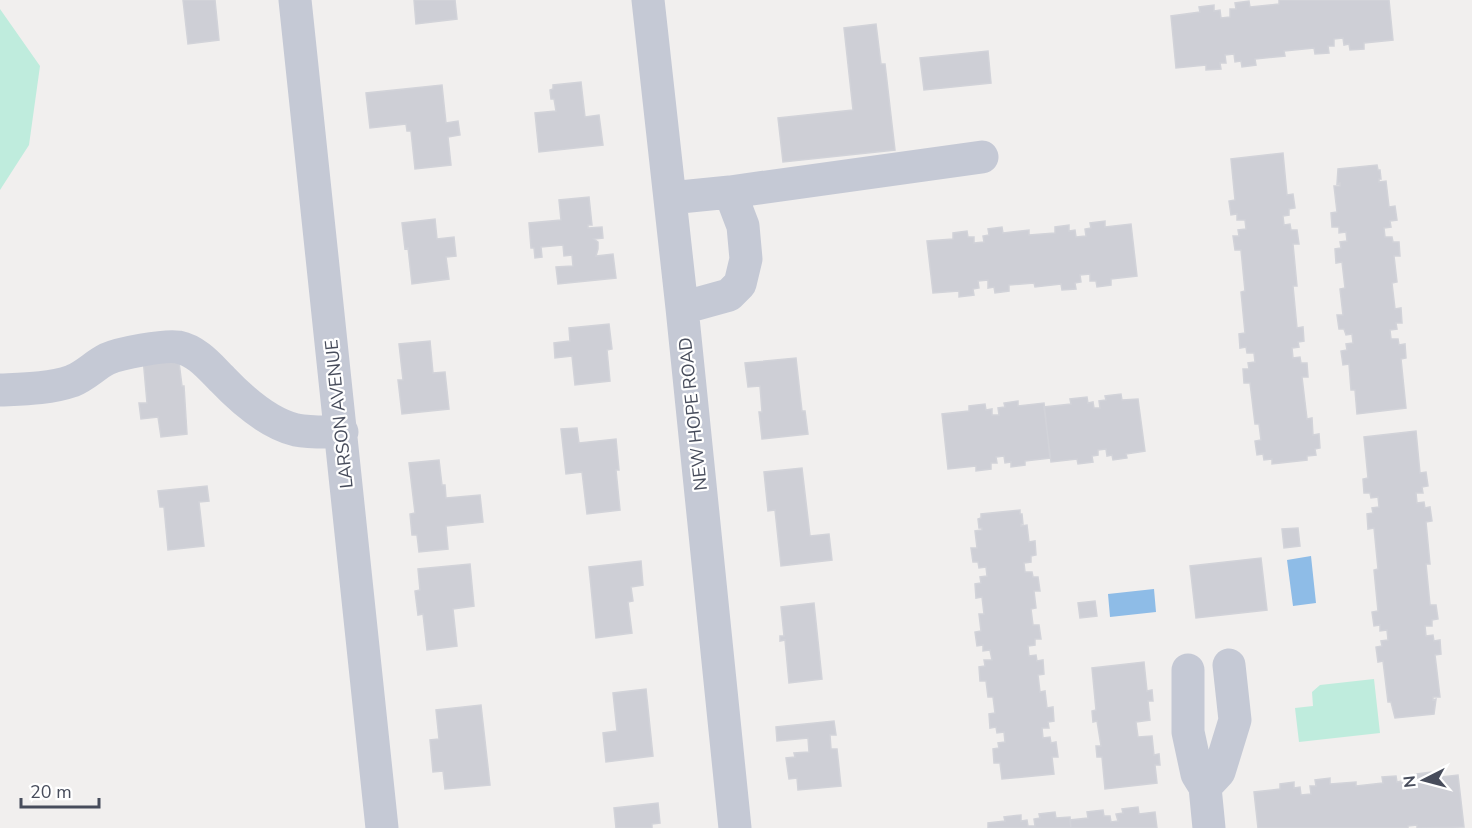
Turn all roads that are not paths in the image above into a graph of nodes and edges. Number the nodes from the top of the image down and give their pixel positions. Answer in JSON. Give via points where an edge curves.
{"nodes":[{"id":1,"x":295,"y":0,"type":"edge"},
{"id":2,"x":648,"y":0,"type":"edge"},
{"id":3,"x":982,"y":157,"type":"dead end"},
{"id":4,"x":730,"y":192,"type":"junction"},
{"id":5,"x":670,"y":198,"type":"junction"},
{"id":6,"x":682,"y":308,"type":"junction"},
{"id":7,"x":0,"y":390,"type":"edge"},
{"id":8,"x":342,"y":432,"type":"junction"},
{"id":9,"x":1229,"y":665,"type":"dead end"},
{"id":10,"x":1188,"y":670,"type":"dead end"},
{"id":11,"x":1205,"y":787,"type":"junction"},
{"id":12,"x":382,"y":828,"type":"edge"},
{"id":13,"x":735,"y":828,"type":"edge"},
{"id":14,"x":1209,"y":828,"type":"edge"}],
"edges":[{"from":1,"to":8,"type":"street","name":"LARSON AVENUE"},
{"from":2,"to":5,"type":"street","name":"NEW HOPE ROAD"},
{"from":3,"to":4,"type":"street"},
{"from":4,"to":5,"type":"street"},
{"from":4,"to":6,"type":"street","via":[[743,226],[746,259],[740,284],[729,296]]},
{"from":5,"to":6,"type":"street","name":"NEW HOPE ROAD"},
{"from":6,"to":13,"type":"street","name":"NEW HOPE ROAD"},
{"from":7,"to":8,"type":"street","via":[[43,388],[73,381],[109,358],[175,347],[190,350],[260,412],[278,422],[294,430]]},
{"from":8,"to":12,"type":"street","name":"LARSON AVENUE"},
{"from":9,"to":11,"type":"street","via":[[1235,720],[1219,772]]},
{"from":10,"to":11,"type":"street","via":[[1188,732],[1197,774]]},
{"from":11,"to":14,"type":"street"}]}
